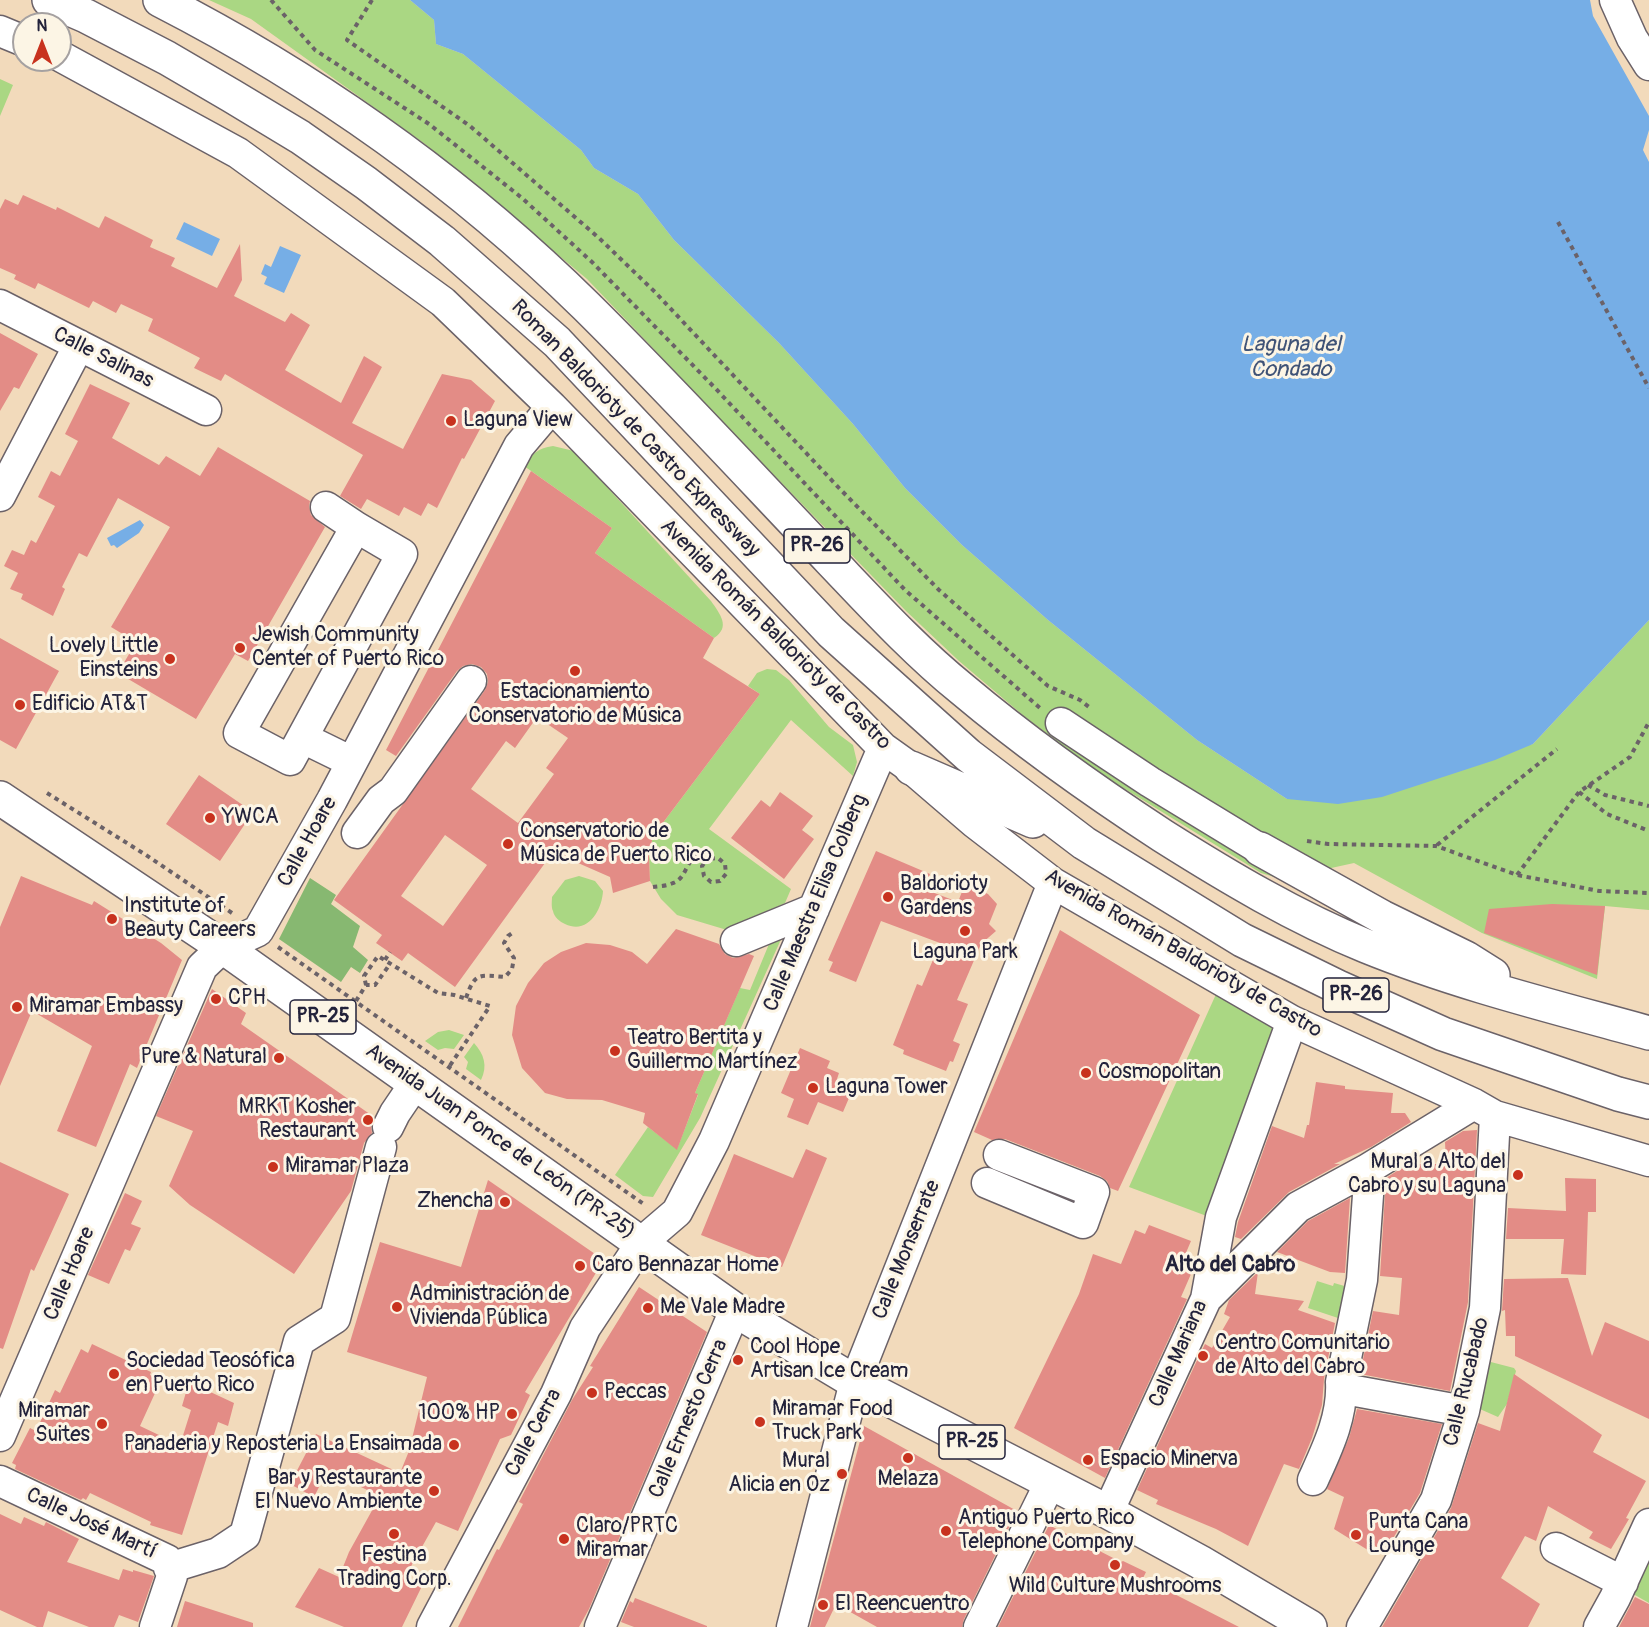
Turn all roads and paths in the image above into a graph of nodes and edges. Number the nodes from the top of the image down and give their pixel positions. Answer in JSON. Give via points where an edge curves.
{"nodes":[{"id":1,"x":49,"y":0,"type":"edge"},
{"id":2,"x":160,"y":0,"type":"edge"},
{"id":3,"x":372,"y":0,"type":"edge"},
{"id":4,"x":1615,"y":0,"type":"edge"},
{"id":5,"x":72,"y":63,"type":"edge"},
{"id":6,"x":1649,"y":65,"type":"edge"},
{"id":7,"x":1558,"y":222,"type":"dead end"},
{"id":8,"x":0,"y":305,"type":"edge"},
{"id":9,"x":79,"y":345,"type":"junction"},
{"id":10,"x":1649,"y":388,"type":"edge"},
{"id":11,"x":552,"y":407,"type":"junction"},
{"id":12,"x":207,"y":410,"type":"dead end"},
{"id":13,"x":0,"y":496,"type":"edge"},
{"id":14,"x":326,"y":507,"type":"dead end"},
{"id":15,"x":356,"y":527,"type":"junction"},
{"id":16,"x":471,"y":681,"type":"dead end"},
{"id":17,"x":1090,"y":707,"type":"dead end"},
{"id":18,"x":1649,"y":722,"type":"edge"},
{"id":19,"x":1061,"y":723,"type":"dead end"},
{"id":20,"x":303,"y":738,"type":"junction"},
{"id":21,"x":883,"y":748,"type":"junction"},
{"id":22,"x":1557,"y":749,"type":"dead end"},
{"id":23,"x":352,"y":762,"type":"junction"},
{"id":24,"x":911,"y":768,"type":"junction"},
{"id":25,"x":1588,"y":784,"type":"junction"},
{"id":26,"x":43,"y":790,"type":"dead end"},
{"id":27,"x":1579,"y":792,"type":"junction"},
{"id":28,"x":0,"y":798,"type":"edge"},
{"id":29,"x":1649,"y":806,"type":"edge"},
{"id":30,"x":324,"y":815,"type":"junction"},
{"id":31,"x":1649,"y":831,"type":"edge"},
{"id":32,"x":1305,"y":841,"type":"dead end"},
{"id":33,"x":1084,"y":843,"type":"junction"},
{"id":34,"x":1436,"y":846,"type":"junction"},
{"id":35,"x":1260,"y":849,"type":"joint"},
{"id":36,"x":708,"y":859,"type":"junction"},
{"id":37,"x":1517,"y":875,"type":"junction"},
{"id":38,"x":1053,"y":883,"type":"junction"},
{"id":39,"x":653,"y":887,"type":"dead end"},
{"id":40,"x":1649,"y":893,"type":"edge"},
{"id":41,"x":814,"y":909,"type":"junction"},
{"id":42,"x":515,"y":931,"type":"dead end"},
{"id":43,"x":253,"y":934,"type":"junction"},
{"id":44,"x":736,"y":941,"type":"dead end"},
{"id":45,"x":223,"y":946,"type":"junction"},
{"id":46,"x":390,"y":952,"type":"dead end"},
{"id":47,"x":385,"y":960,"type":"junction"},
{"id":48,"x":390,"y":964,"type":"junction"},
{"id":49,"x":366,"y":986,"type":"junction"},
{"id":50,"x":466,"y":998,"type":"junction"},
{"id":51,"x":1532,"y":1000,"type":"junction"},
{"id":52,"x":356,"y":1001,"type":"junction"},
{"id":53,"x":1292,"y":1021,"type":"junction"},
{"id":54,"x":1649,"y":1033,"type":"edge"},
{"id":55,"x":449,"y":1067,"type":"junction"},
{"id":56,"x":416,"y":1082,"type":"junction"},
{"id":57,"x":1649,"y":1102,"type":"edge"},
{"id":58,"x":1484,"y":1110,"type":"junction"},
{"id":59,"x":953,"y":1136,"type":"junction"},
{"id":60,"x":1649,"y":1161,"type":"edge"},
{"id":61,"x":942,"y":1164,"type":"junction"},
{"id":62,"x":1366,"y":1170,"type":"junction"},
{"id":63,"x":667,"y":1221,"type":"junction"},
{"id":64,"x":642,"y":1242,"type":"junction"},
{"id":65,"x":1206,"y":1299,"type":"junction"},
{"id":66,"x":735,"y":1310,"type":"junction"},
{"id":67,"x":855,"y":1382,"type":"junction"},
{"id":68,"x":1341,"y":1382,"type":"junction"},
{"id":69,"x":1464,"y":1411,"type":"junction"},
{"id":70,"x":0,"y":1436,"type":"edge"},
{"id":71,"x":1312,"y":1480,"type":"dead end"},
{"id":72,"x":0,"y":1481,"type":"edge"},
{"id":73,"x":1050,"y":1483,"type":"junction"},
{"id":74,"x":1108,"y":1512,"type":"junction"},
{"id":75,"x":1649,"y":1524,"type":"edge"},
{"id":76,"x":1556,"y":1548,"type":"dead end"},
{"id":77,"x":170,"y":1572,"type":"junction"},
{"id":78,"x":1623,"y":1582,"type":"junction"},
{"id":79,"x":1296,"y":1623,"type":"edge"},
{"id":80,"x":155,"y":1627,"type":"edge"},
{"id":81,"x":432,"y":1627,"type":"edge"},
{"id":82,"x":600,"y":1627,"type":"edge"},
{"id":83,"x":792,"y":1627,"type":"edge"},
{"id":84,"x":979,"y":1627,"type":"edge"},
{"id":85,"x":1362,"y":1627,"type":"edge"},
{"id":86,"x":1599,"y":1627,"type":"edge"}],
"edges":[{"from":1,"to":33,"type":"main road","name":"Roman Baldorioty de Castro Expressway","number":"PR-26","via":[[106,27],[300,137],[442,241],[557,342],[831,632],[968,755]]},
{"from":2,"to":51,"type":"main road","number":"PR-26","via":[[259,54],[392,142],[514,239],[586,306],[899,632],[961,688],[1060,766],[1224,875],[1292,910],[1366,946]]},
{"from":3,"to":17,"type":"path","via":[[347,40],[470,126],[599,238],[939,590],[1048,686]]},
{"from":4,"to":6,"type":"street"},
{"from":5,"to":11,"type":"street","name":"Avenida Román Baldorioty de Castro","via":[[238,153],[443,302]]},
{"from":7,"to":10,"type":"path"},
{"from":8,"to":9,"type":"street","name":"Calle Salinas"},
{"from":9,"to":12,"type":"street","name":"Calle Salinas"},
{"from":9,"to":13,"type":"street"},
{"from":11,"to":21,"type":"street","name":"Avenida Román Baldorioty de Castro"},
{"from":11,"to":23,"type":"street","name":"Calle Hoare","via":[[519,446]]},
{"from":14,"to":15,"type":"street"},
{"from":15,"to":20,"type":"street","via":[[402,554]]},
{"from":15,"to":20,"type":"street","via":[[239,733],[290,760]]},
{"from":16,"to":30,"type":"street","via":[[393,791],[391,807],[373,834],[366,838]]},
{"from":18,"to":25,"type":"path","via":[[1630,756]]},
{"from":19,"to":35,"type":"street"},
{"from":20,"to":23,"type":"street"},
{"from":21,"to":24,"type":"street","name":"Avenida Román Baldorioty de Castro"},
{"from":21,"to":41,"type":"street","name":"Calle Maestra Elisa Colberg"},
{"from":22,"to":34,"type":"path"},
{"from":23,"to":30,"type":"street","name":"Calle Hoare"},
{"from":24,"to":33,"type":"main road"},
{"from":24,"to":38,"type":"street","name":"Avenida Román Baldorioty de Castro"},
{"from":25,"to":27,"type":"path"},
{"from":25,"to":29,"type":"path","via":[[1605,795]]},
{"from":26,"to":43,"type":"path","via":[[244,921]]},
{"from":27,"to":31,"type":"path","via":[[1607,814]]},
{"from":27,"to":37,"type":"path"},
{"from":28,"to":45,"type":"main road","name":"Avenida Juan Ponce de León (PR-25)","number":"PR-25"},
{"from":30,"to":43,"type":"street","name":"Calle Hoare"},
{"from":32,"to":34,"type":"path"},
{"from":33,"to":57,"type":"main road","name":"Roman Baldorioty de Castro Expressway","number":"PR-26","via":[[1242,940],[1338,987],[1443,1034]]},
{"from":34,"to":37,"type":"path"},
{"from":35,"to":51,"type":"main road","via":[[1382,917],[1467,958]]},
{"from":36,"to":36,"type":"path","via":[[718,858],[725,864],[726,874],[720,881],[711,882],[704,876],[702,866]]},
{"from":36,"to":39,"type":"path","via":[[698,855],[690,859],[683,876],[674,883]]},
{"from":37,"to":40,"type":"path","via":[[1599,891]]},
{"from":38,"to":53,"type":"street","name":"Avenida Román Baldorioty de Castro"},
{"from":38,"to":59,"type":"street","name":"Calle Monserrate"},
{"from":41,"to":44,"type":"street"},
{"from":41,"to":63,"type":"street","name":"Calle Maestra Elisa Colberg","via":[[714,1141],[676,1212]]},
{"from":42,"to":50,"type":"path","via":[[504,943],[514,958],[512,969],[505,977],[476,977]]},
{"from":43,"to":45,"type":"street","name":"Calle Hoare"},
{"from":43,"to":52,"type":"path","via":[[280,947]]},
{"from":45,"to":56,"type":"main road","name":"Avenida Juan Ponce de León (PR-25)","number":"PR-25"},
{"from":45,"to":70,"type":"street","name":"Calle Hoare","via":[[202,967]]},
{"from":46,"to":47,"type":"path"},
{"from":47,"to":48,"type":"path"},
{"from":47,"to":49,"type":"path","via":[[378,956],[364,976]]},
{"from":48,"to":49,"type":"path","via":[[375,986]]},
{"from":48,"to":50,"type":"path","via":[[438,993]]},
{"from":49,"to":52,"type":"path"},
{"from":50,"to":55,"type":"path","via":[[490,1006]]},
{"from":51,"to":54,"type":"main road","number":"PR-26"},
{"from":52,"to":55,"type":"path"},
{"from":53,"to":58,"type":"street","name":"Avenida Román Baldorioty de Castro"},
{"from":53,"to":65,"type":"street","name":"Calle Mariana","via":[[1221,1217]]},
{"from":55,"to":63,"type":"path"},
{"from":56,"to":64,"type":"main road","name":"Avenida Juan Ponce de León (PR-25)","number":"PR-25"},
{"from":56,"to":77,"type":"street","via":[[395,1113],[385,1137],[335,1318],[299,1341],[245,1535],[218,1553]]},
{"from":58,"to":60,"type":"street","name":"Avenida Román Baldorioty de Castro"},
{"from":58,"to":62,"type":"street"},
{"from":58,"to":69,"type":"street","name":"Calle Rucabado","via":[[1485,1308]]},
{"from":59,"to":61,"type":"street","name":"Calle Monserrate"},
{"from":59,"to":61,"type":"street","via":[[1094,1192],[1083,1223]]},
{"from":61,"to":67,"type":"street","name":"Calle Monserrate"},
{"from":62,"to":65,"type":"street","via":[[1298,1207]]},
{"from":62,"to":68,"type":"street","via":[[1369,1181],[1362,1280]]},
{"from":63,"to":64,"type":"street","name":"Calle Maestra Elisa Colberg"},
{"from":64,"to":66,"type":"main road","number":"PR-25"},
{"from":64,"to":81,"type":"street","name":"Calle Cerra","via":[[585,1328],[556,1394]]},
{"from":65,"to":74,"type":"street","name":"Calle Mariana"},
{"from":66,"to":67,"type":"main road","number":"PR-25"},
{"from":66,"to":82,"type":"street","name":"Calle Ernesto Cerra"},
{"from":67,"to":73,"type":"main road","number":"PR-25"},
{"from":67,"to":83,"type":"street","name":"Calle Monserrate"},
{"from":68,"to":69,"type":"street","via":[[1350,1390]]},
{"from":68,"to":71,"type":"street","via":[[1342,1400],[1335,1427]]},
{"from":69,"to":85,"type":"street","name":"Calle Rucabado","via":[[1436,1500]]},
{"from":72,"to":77,"type":"street","name":"Calle José Martí","via":[[167,1560]]},
{"from":73,"to":74,"type":"main road","number":"PR-25"},
{"from":73,"to":84,"type":"street"},
{"from":74,"to":79,"type":"main road","number":"PR-25","via":[[1200,1562]]},
{"from":75,"to":78,"type":"street"},
{"from":76,"to":78,"type":"street"},
{"from":77,"to":80,"type":"street"},
{"from":78,"to":86,"type":"street"}]}
